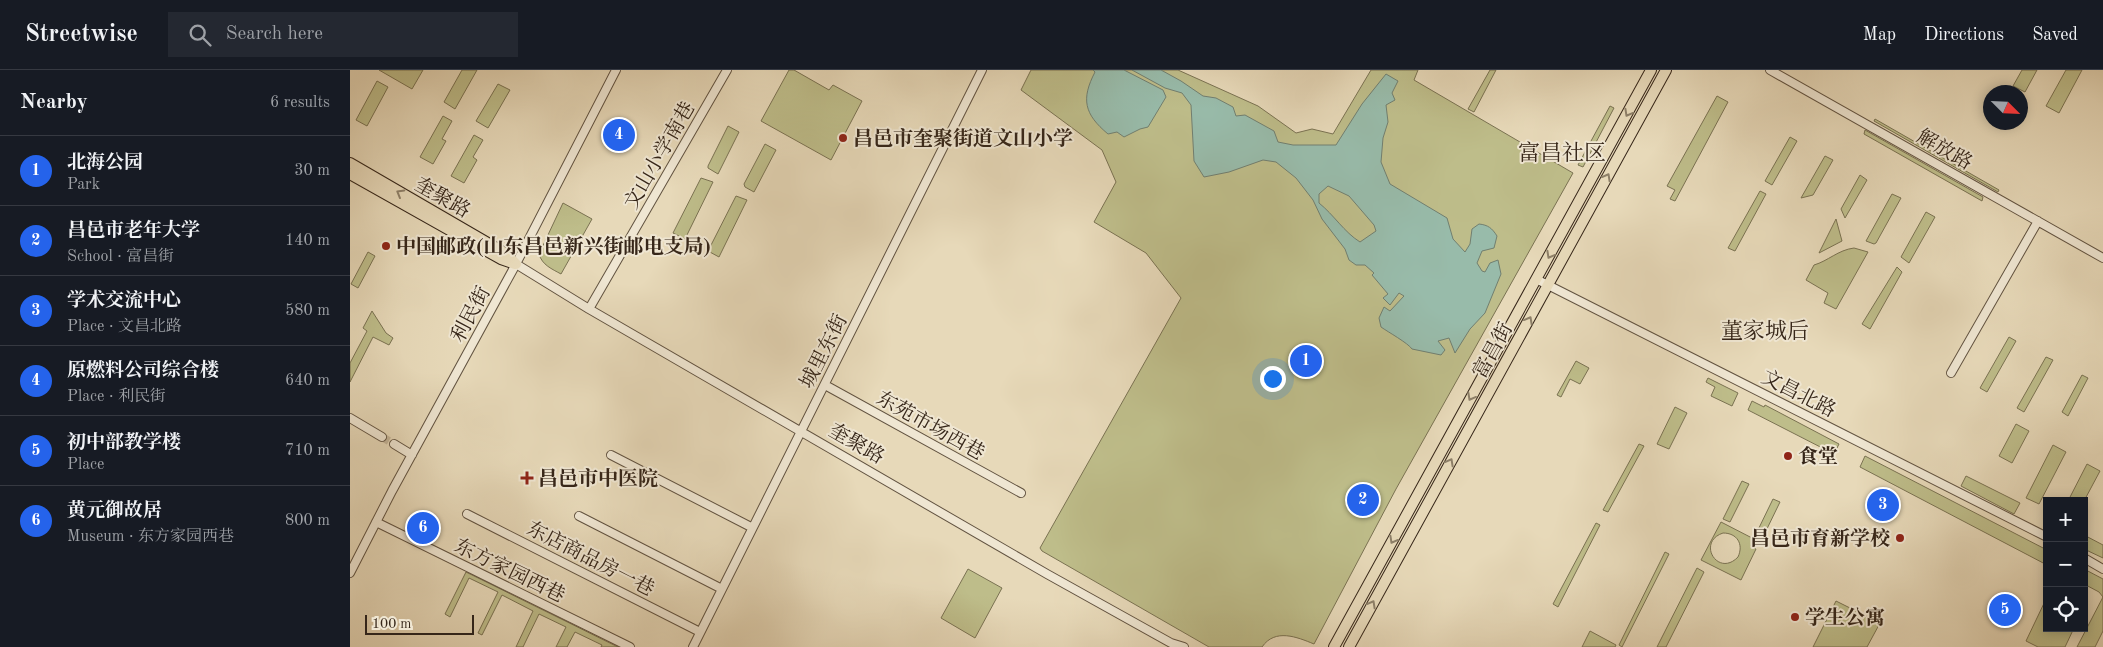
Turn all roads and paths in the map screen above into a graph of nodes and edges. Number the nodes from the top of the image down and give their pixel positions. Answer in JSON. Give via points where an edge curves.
{"nodes":[{"id":1,"x":616,"y":70,"type":"edge"},
{"id":2,"x":727,"y":70,"type":"edge"},
{"id":3,"x":982,"y":70,"type":"edge"},
{"id":4,"x":1652,"y":70,"type":"edge"},
{"id":5,"x":1666,"y":70,"type":"edge"},
{"id":6,"x":1770,"y":70,"type":"edge"},
{"id":7,"x":350,"y":163,"type":"edge"},
{"id":8,"x":350,"y":174,"type":"edge"},
{"id":9,"x":2038,"y":221,"type":"junction"},
{"id":10,"x":2103,"y":258,"type":"edge"},
{"id":11,"x":516,"y":264,"type":"junction"},
{"id":12,"x":1536,"y":279,"type":"junction"},
{"id":13,"x":1548,"y":285,"type":"junction"},
{"id":14,"x":589,"y":309,"type":"junction"},
{"id":15,"x":1951,"y":374,"type":"dead end"},
{"id":16,"x":825,"y":385,"type":"junction"},
{"id":17,"x":350,"y":418,"type":"edge"},
{"id":18,"x":801,"y":431,"type":"junction"},
{"id":19,"x":382,"y":437,"type":"tunnel mouth"},
{"id":20,"x":394,"y":444,"type":"tunnel mouth"},
{"id":21,"x":412,"y":455,"type":"junction"},
{"id":22,"x":611,"y":455,"type":"dead end"},
{"id":23,"x":1021,"y":493,"type":"dead end"},
{"id":24,"x":467,"y":514,"type":"dead end"},
{"id":25,"x":579,"y":516,"type":"dead end"},
{"id":26,"x":376,"y":522,"type":"junction"},
{"id":27,"x":752,"y":527,"type":"junction"},
{"id":28,"x":2043,"y":535,"type":"edge"},
{"id":29,"x":2088,"y":560,"type":"edge"},
{"id":30,"x":2103,"y":569,"type":"edge"},
{"id":31,"x":350,"y":572,"type":"edge"},
{"id":32,"x":722,"y":589,"type":"junction"},
{"id":33,"x":700,"y":632,"type":"junction"},
{"id":34,"x":1173,"y":645,"type":"edge"},
{"id":35,"x":630,"y":647,"type":"edge"},
{"id":36,"x":693,"y":647,"type":"edge"},
{"id":37,"x":1184,"y":647,"type":"edge"},
{"id":38,"x":1334,"y":647,"type":"edge"},
{"id":39,"x":1349,"y":647,"type":"edge"}],
"edges":[{"from":1,"to":11,"type":"street","name":"利民街"},
{"from":2,"to":14,"type":"street","name":"文山小学南巷"},
{"from":3,"to":16,"type":"street","name":"城里东街"},
{"from":4,"to":12,"type":"main road","name":"富昌街","one_way":true},
{"from":13,"to":5,"type":"main road","name":"富昌街","one_way":true},
{"from":6,"to":9,"type":"street","name":"解放路"},
{"from":11,"to":7,"type":"main road","name":"奎聚路","one_way":true,"via":[[505,253]]},
{"from":8,"to":11,"type":"main road","name":"奎聚路","via":[[501,260]]},
{"from":9,"to":10,"type":"street","name":"解放路"},
{"from":9,"to":15,"type":"street"},
{"from":11,"to":14,"type":"street","name":"奎聚路"},
{"from":11,"to":21,"type":"street","name":"利民街"},
{"from":12,"to":13,"type":"street","name":"文昌北路"},
{"from":12,"to":38,"type":"main road","name":"富昌街","one_way":true},
{"from":13,"to":28,"type":"street","name":"文昌北路"},
{"from":39,"to":13,"type":"main road","name":"富昌街","one_way":true},
{"from":14,"to":18,"type":"street","name":"奎聚路"},
{"from":16,"to":18,"type":"street","name":"城里东街"},
{"from":16,"to":23,"type":"street","name":"东苑市场西巷"},
{"from":17,"to":19,"type":"street"},
{"from":18,"to":27,"type":"street","name":"城里东街"},
{"from":18,"to":34,"type":"street","name":"奎聚路"},
{"from":20,"to":21,"type":"street"},
{"from":21,"to":26,"type":"street","name":"利民街"},
{"from":22,"to":27,"type":"street"},
{"from":24,"to":33,"type":"street","name":"东店商品房一巷"},
{"from":25,"to":32,"type":"street"},
{"from":26,"to":31,"type":"street","name":"利民街"},
{"from":26,"to":35,"type":"street","name":"东方家园西巷"},
{"from":27,"to":32,"type":"street","name":"城里东街"},
{"from":29,"to":30,"type":"street"},
{"from":32,"to":33,"type":"street","name":"城里东街"},
{"from":33,"to":36,"type":"street","name":"城里东街"},
{"from":34,"to":37,"type":"street","name":"奎聚路"}]}
